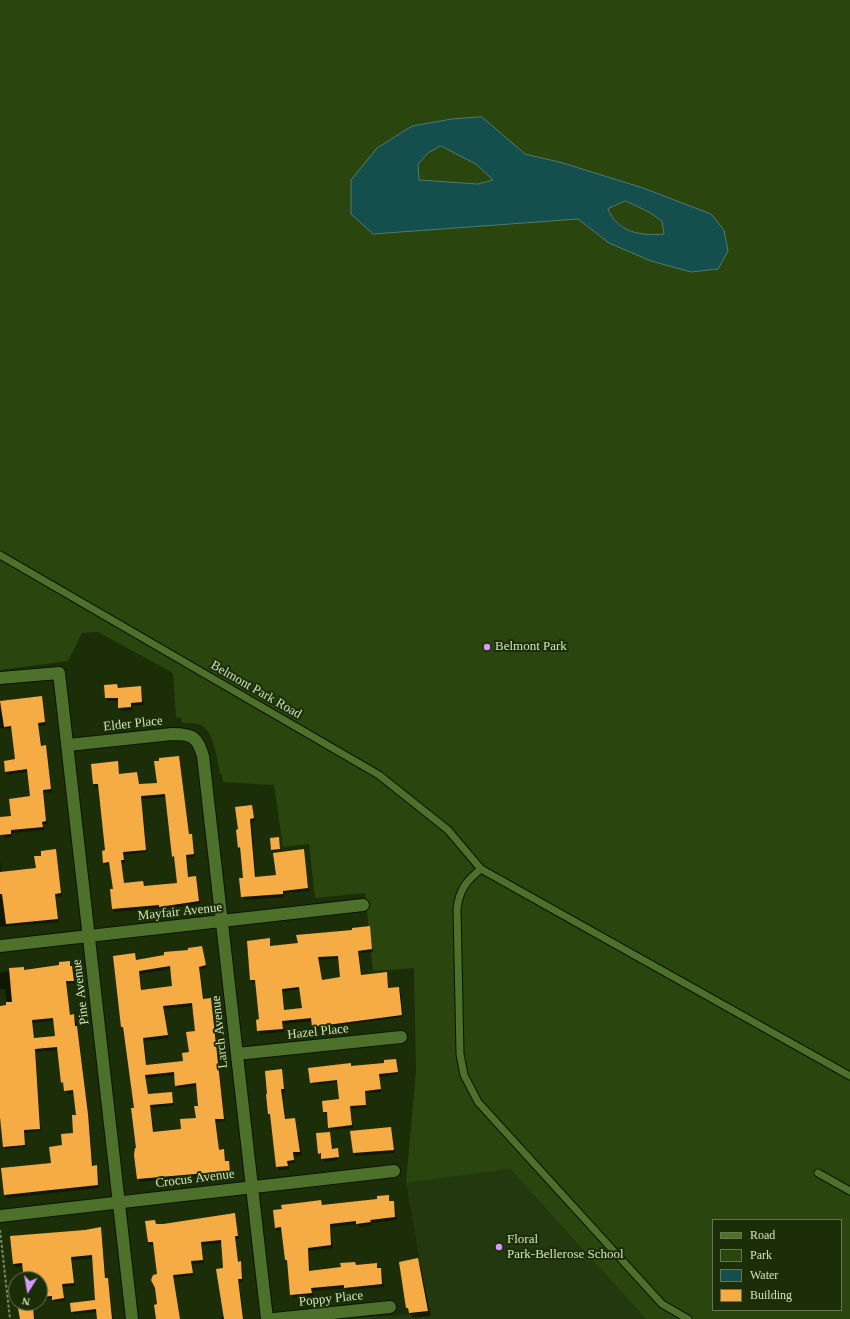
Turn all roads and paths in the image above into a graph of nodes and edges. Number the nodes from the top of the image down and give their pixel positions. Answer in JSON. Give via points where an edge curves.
{"nodes":[{"id":1,"x":0,"y":555,"type":"edge"},
{"id":2,"x":0,"y":678,"type":"edge"},
{"id":3,"x":199,"y":742,"type":"joint"},
{"id":4,"x":68,"y":745,"type":"junction"},
{"id":5,"x":481,"y":869,"type":"junction"},
{"id":6,"x":363,"y":905,"type":"dead end"},
{"id":7,"x":222,"y":921,"type":"junction"},
{"id":8,"x":88,"y":937,"type":"junction"},
{"id":9,"x":0,"y":946,"type":"edge"},
{"id":10,"x":401,"y":1037,"type":"dead end"},
{"id":11,"x":237,"y":1054,"type":"junction"},
{"id":12,"x":850,"y":1076,"type":"edge"},
{"id":13,"x":394,"y":1171,"type":"dead end"},
{"id":14,"x":818,"y":1173,"type":"dead end"},
{"id":15,"x":252,"y":1187,"type":"junction"},
{"id":16,"x":850,"y":1191,"type":"edge"},
{"id":17,"x":119,"y":1202,"type":"junction"},
{"id":18,"x":0,"y":1216,"type":"edge"},
{"id":19,"x":0,"y":1230,"type":"edge"},
{"id":20,"x":390,"y":1307,"type":"dead end"},
{"id":21,"x":10,"y":1319,"type":"edge"},
{"id":22,"x":132,"y":1319,"type":"edge"},
{"id":23,"x":267,"y":1319,"type":"edge"},
{"id":24,"x":274,"y":1319,"type":"edge"},
{"id":25,"x":688,"y":1319,"type":"edge"}],
"edges":[{"from":1,"to":5,"type":"lane","name":"Belmont Park Road","via":[[379,775],[448,830]]},
{"from":2,"to":4,"type":"street","name":"Pine Avenue","via":[[59,673]]},
{"from":3,"to":4,"type":"street","name":"Elder Place","via":[[188,734],[172,734]]},
{"from":3,"to":7,"type":"street","name":"Larch Avenue","via":[[203,756]]},
{"from":4,"to":8,"type":"street","name":"Pine Avenue"},
{"from":5,"to":12,"type":"lane"},
{"from":5,"to":25,"type":"lane","via":[[463,887],[457,909],[460,1054],[468,1084],[482,1106],[662,1304]]},
{"from":6,"to":7,"type":"street","name":"Mayfair Avenue"},
{"from":7,"to":8,"type":"street","name":"Mayfair Avenue"},
{"from":7,"to":11,"type":"street","name":"Larch Avenue"},
{"from":8,"to":9,"type":"street","name":"Mayfair Avenue"},
{"from":8,"to":17,"type":"street","name":"Pine Avenue"},
{"from":10,"to":11,"type":"street","name":"Hazel Place"},
{"from":11,"to":15,"type":"street","name":"Larch Avenue"},
{"from":13,"to":15,"type":"street","name":"Crocus Avenue"},
{"from":14,"to":16,"type":"lane"},
{"from":15,"to":17,"type":"street","name":"Crocus Avenue"},
{"from":15,"to":23,"type":"street","name":"Larch Avenue"},
{"from":17,"to":18,"type":"street","name":"Crocus Avenue"},
{"from":17,"to":22,"type":"street","name":"Pine Avenue"},
{"from":19,"to":21,"type":"path"},
{"from":20,"to":24,"type":"street","name":"Poppy Place"}]}
